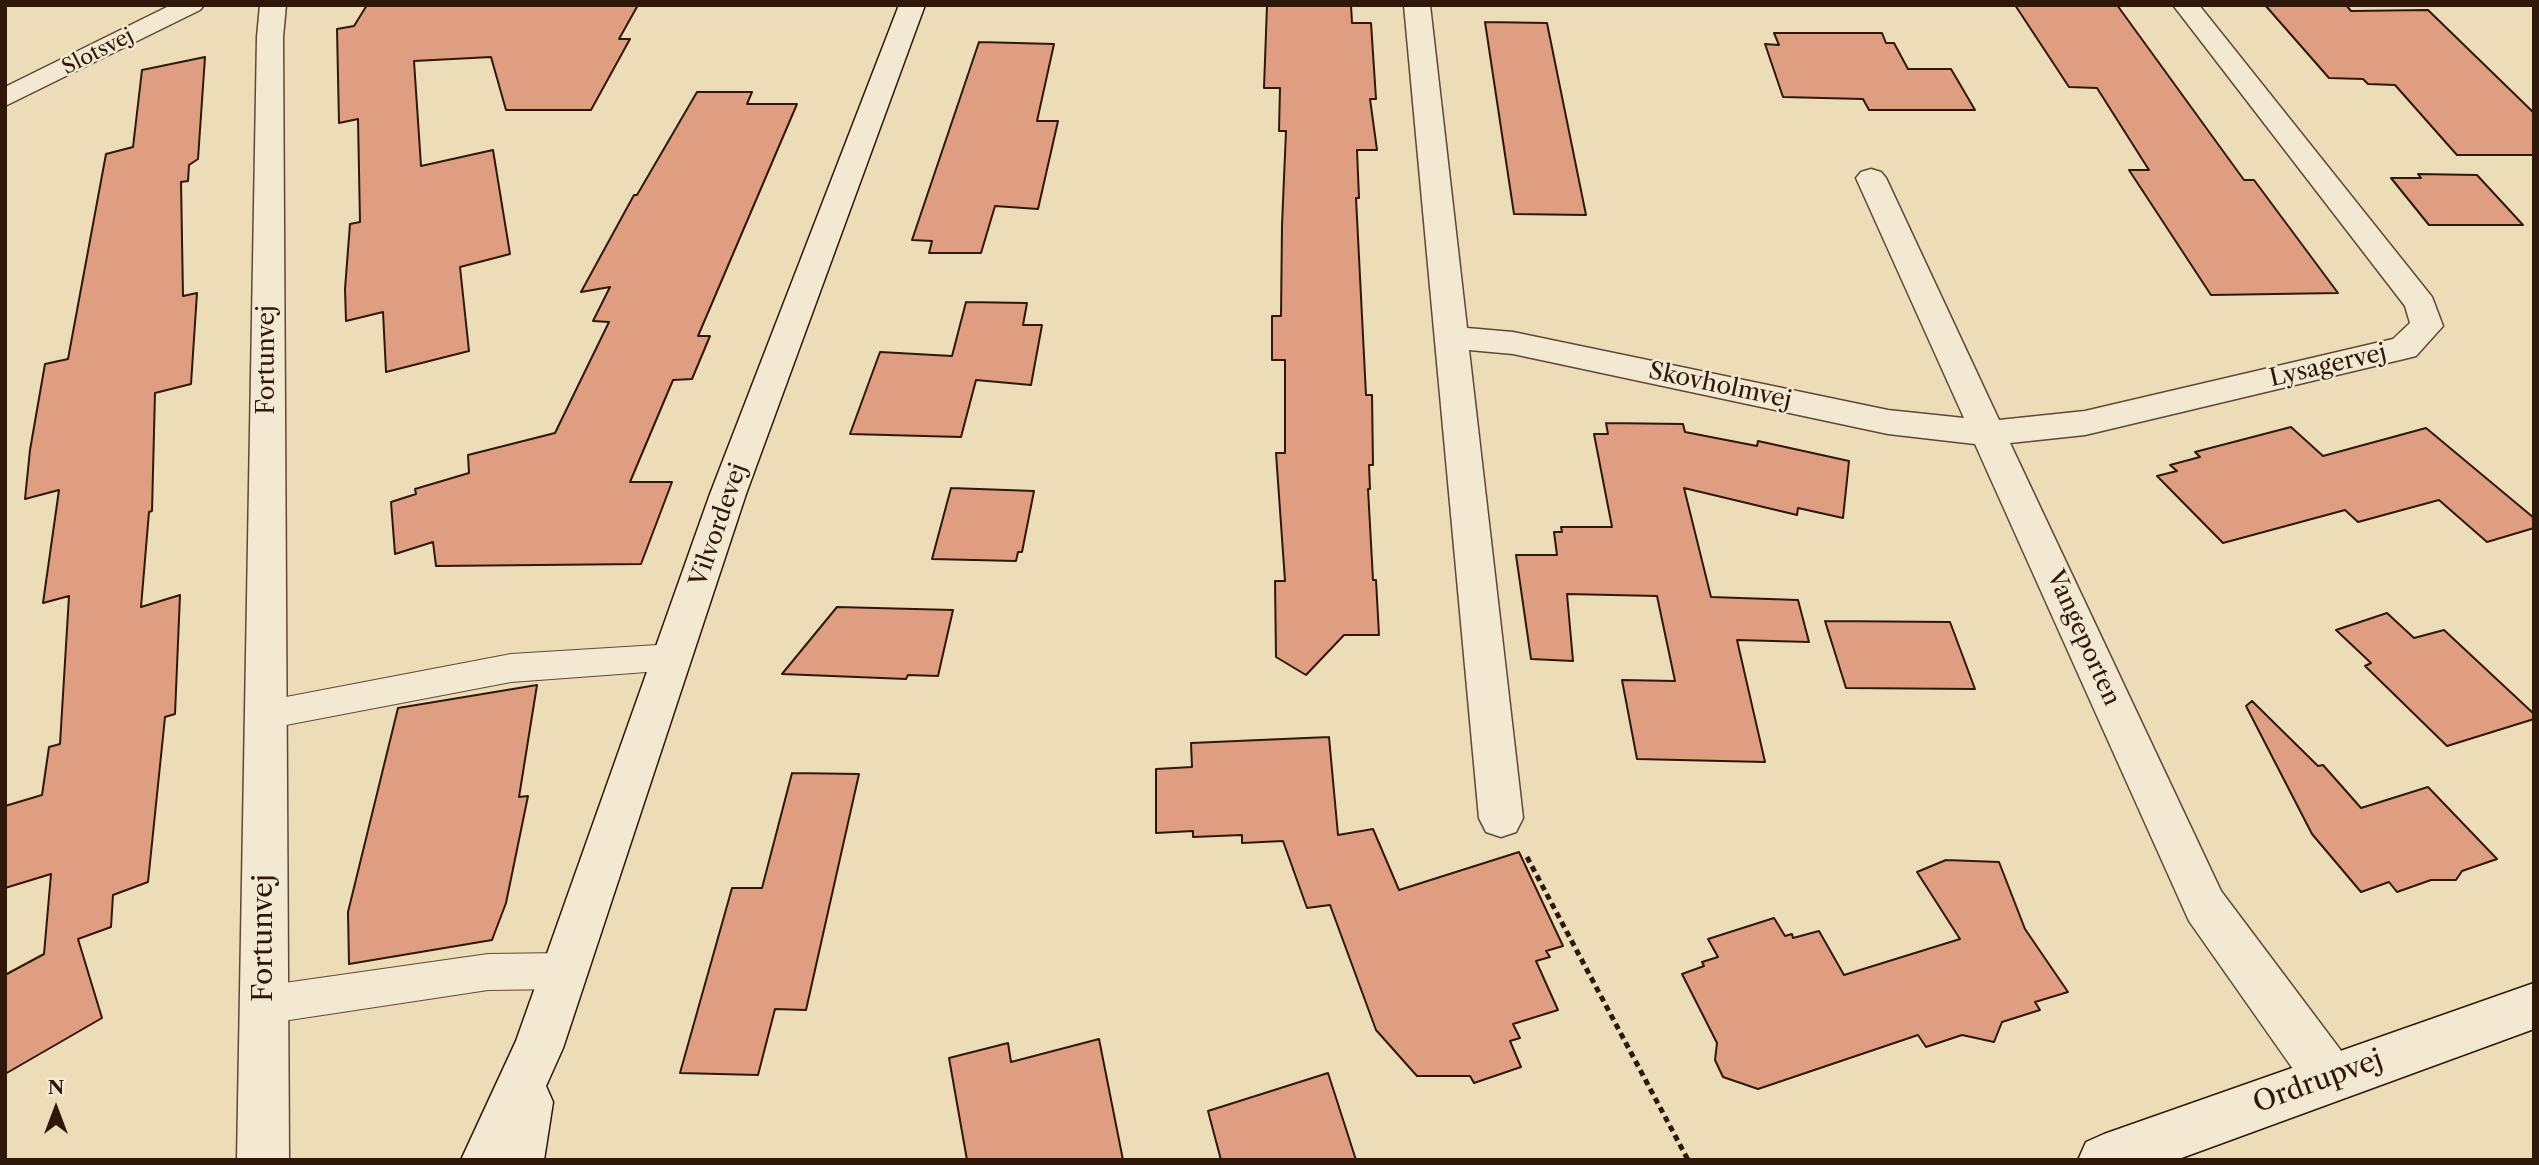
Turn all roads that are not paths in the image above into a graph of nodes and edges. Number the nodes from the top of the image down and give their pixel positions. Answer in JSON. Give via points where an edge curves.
{"nodes":[{"id":1,"x":191,"y":5,"type":"edge"},
{"id":2,"x":273,"y":5,"type":"edge"},
{"id":3,"x":912,"y":5,"type":"edge"},
{"id":4,"x":1417,"y":5,"type":"edge"},
{"id":5,"x":2186,"y":5,"type":"edge"},
{"id":6,"x":5,"y":99,"type":"edge"},
{"id":7,"x":1871,"y":178,"type":"dead end"},
{"id":8,"x":1451,"y":338,"type":"junction"},
{"id":9,"x":1990,"y":433,"type":"junction"},
{"id":10,"x":674,"y":657,"type":"junction"},
{"id":11,"x":265,"y":715,"type":"junction"},
{"id":12,"x":1501,"y":818,"type":"road end"},
{"id":13,"x":564,"y":971,"type":"junction"},
{"id":14,"x":263,"y":1005,"type":"junction"},
{"id":15,"x":2534,"y":1006,"type":"edge"},
{"id":16,"x":538,"y":1048,"type":"junction"},
{"id":17,"x":2330,"y":1078,"type":"junction"},
{"id":18,"x":263,"y":1160,"type":"edge"},
{"id":19,"x":487,"y":1160,"type":"edge"},
{"id":20,"x":518,"y":1160,"type":"edge"},
{"id":21,"x":2104,"y":1160,"type":"edge"}],
"edges":[{"from":1,"to":6,"type":"street","name":"Slotsvej"},
{"from":2,"to":11,"type":"street","name":"Fortunvej"},
{"from":3,"to":10,"type":"street","name":"Vilvordevej","via":[[728,495]]},
{"from":4,"to":8,"type":"street"},
{"from":5,"to":9,"type":"street","name":"Lysagervej","via":[[2421,304],[2427,326],[2404,348],[2085,423]]},
{"from":7,"to":9,"type":"street","name":"Vangeporten"},
{"from":8,"to":9,"type":"street","name":"Skovholmvej","via":[[1513,343],[1888,422]]},
{"from":8,"to":12,"type":"street"},
{"from":9,"to":17,"type":"street","name":"Vangeporten","via":[[2205,906]]},
{"from":10,"to":11,"type":"lane","via":[[510,668]]},
{"from":10,"to":13,"type":"street","name":"Vilvordevej"},
{"from":11,"to":14,"type":"street","name":"Fortunvej"},
{"from":13,"to":14,"type":"lane","via":[[488,972]]},
{"from":13,"to":16,"type":"street","name":"Vilvordevej"},
{"from":14,"to":18,"type":"street","name":"Fortunvej"},
{"from":15,"to":17,"type":"street","name":"Ordrupvej"},
{"from":16,"to":19,"type":"street","name":"Vilvordevej"},
{"from":16,"to":20,"type":"street","name":"Vilvordevej"},
{"from":17,"to":21,"type":"street","name":"Ordrupvej"}]}
